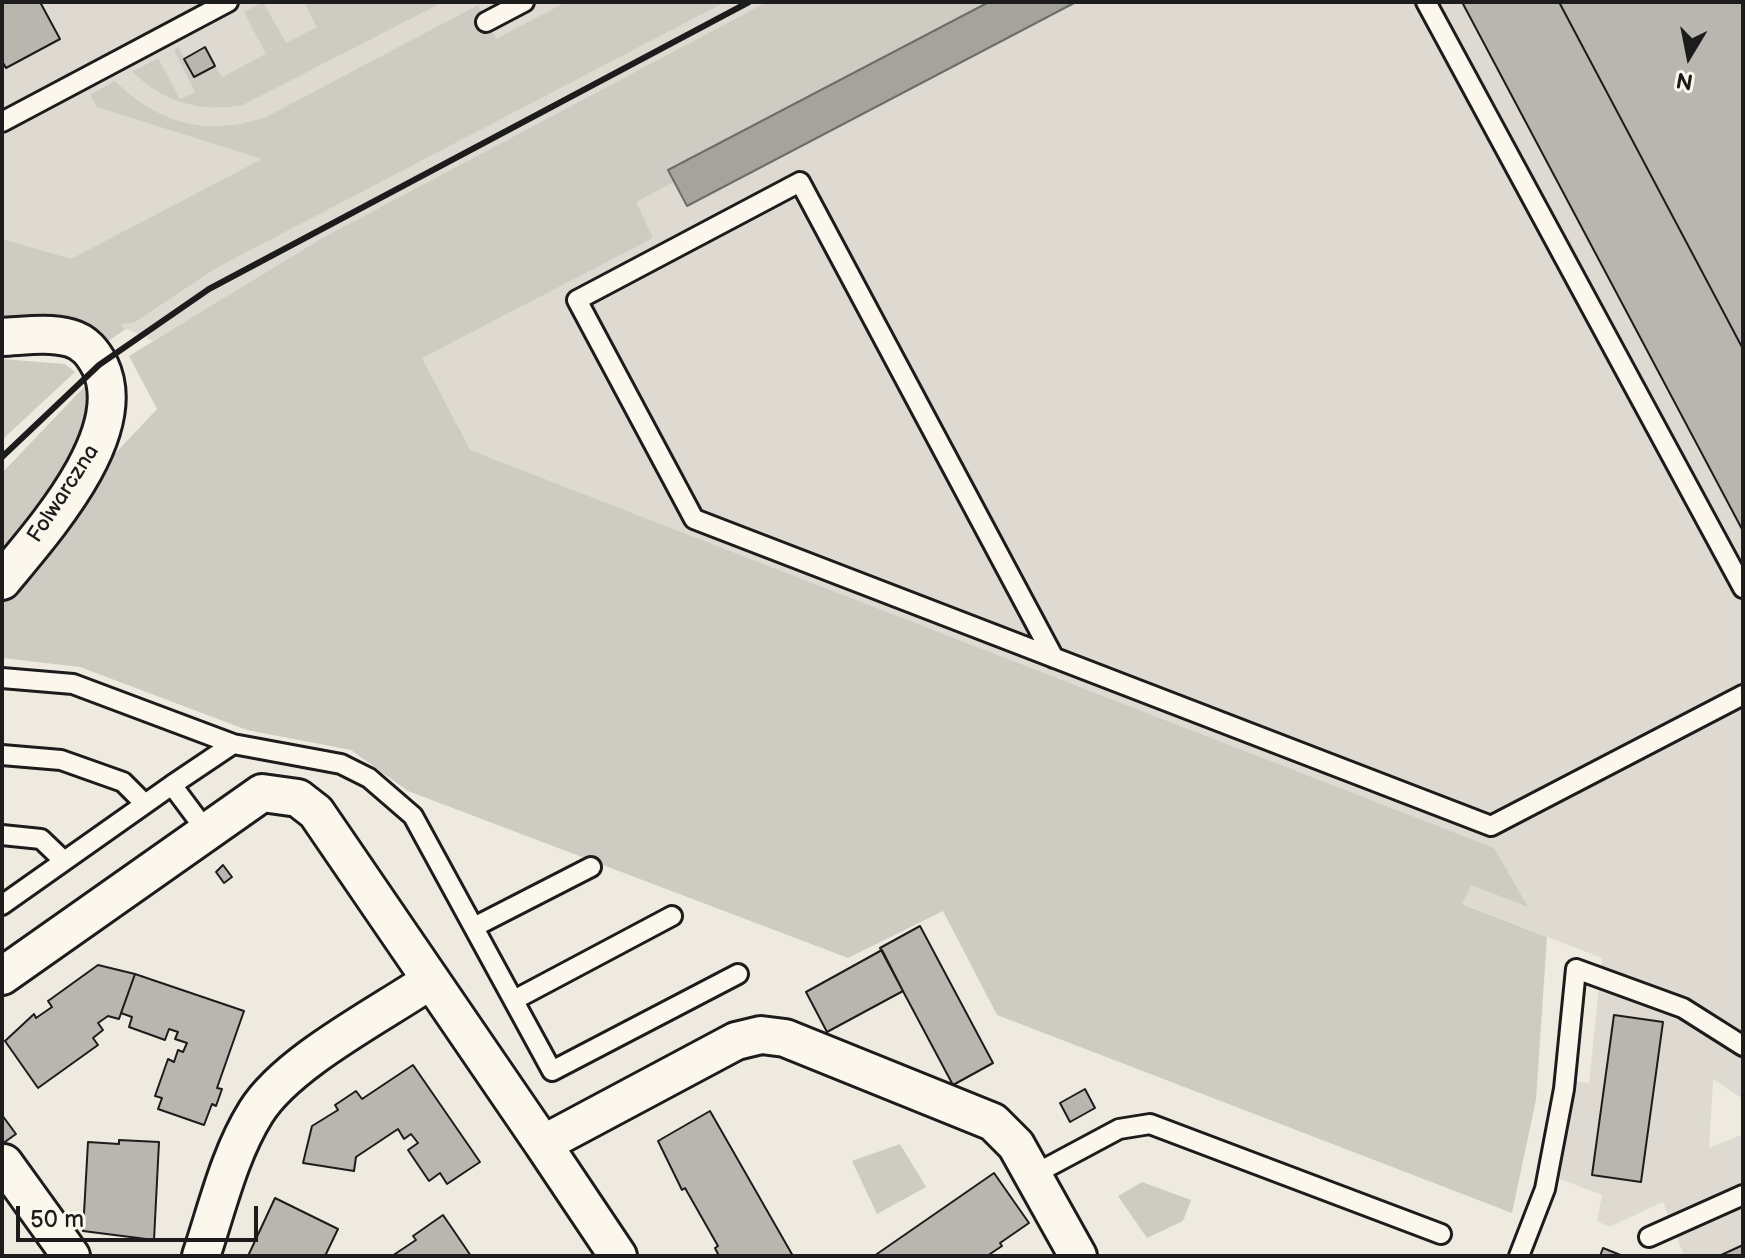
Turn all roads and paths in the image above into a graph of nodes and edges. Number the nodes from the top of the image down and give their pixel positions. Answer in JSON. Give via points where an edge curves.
{"nodes":[{"id":1,"x":228,"y":2,"type":"edge"},
{"id":2,"x":524,"y":2,"type":"edge"},
{"id":3,"x":1426,"y":2,"type":"edge"},
{"id":4,"x":486,"y":22,"type":"dead end"},
{"id":5,"x":4,"y":115,"type":"edge"},
{"id":6,"x":2,"y":337,"type":"edge"},
{"id":7,"x":2,"y":581,"type":"edge"},
{"id":8,"x":1743,"y":588,"type":"edge"},
{"id":9,"x":1054,"y":658,"type":"junction"},
{"id":10,"x":2,"y":678,"type":"edge"},
{"id":11,"x":1743,"y":695,"type":"edge"},
{"id":12,"x":233,"y":744,"type":"junction"},
{"id":13,"x":2,"y":755,"type":"edge"},
{"id":14,"x":172,"y":785,"type":"junction"},
{"id":15,"x":145,"y":804,"type":"junction"},
{"id":16,"x":207,"y":832,"type":"junction"},
{"id":17,"x":2,"y":835,"type":"edge"},
{"id":18,"x":64,"y":861,"type":"junction"},
{"id":19,"x":591,"y":867,"type":"dead end"},
{"id":20,"x":2,"y":905,"type":"edge"},
{"id":21,"x":672,"y":916,"type":"dead end"},
{"id":22,"x":474,"y":927,"type":"junction"},
{"id":23,"x":738,"y":974,"type":"dead end"},
{"id":24,"x":2,"y":976,"type":"edge"},
{"id":25,"x":431,"y":980,"type":"junction"},
{"id":26,"x":514,"y":1000,"type":"junction"},
{"id":27,"x":1743,"y":1046,"type":"edge"},
{"id":28,"x":543,"y":1144,"type":"junction"},
{"id":29,"x":4,"y":1163,"type":"edge"},
{"id":30,"x":1033,"y":1175,"type":"junction"},
{"id":31,"x":1743,"y":1195,"type":"edge"},
{"id":32,"x":1441,"y":1234,"type":"dead end"},
{"id":33,"x":1649,"y":1237,"type":"dead end"},
{"id":34,"x":71,"y":1256,"type":"edge"},
{"id":35,"x":201,"y":1256,"type":"edge"},
{"id":36,"x":618,"y":1256,"type":"edge"},
{"id":37,"x":1078,"y":1256,"type":"edge"},
{"id":38,"x":1519,"y":1256,"type":"edge"}],
"edges":[{"from":1,"to":5,"type":"lane"},
{"from":2,"to":4,"type":"lane"},
{"from":3,"to":8,"type":"lane"},
{"from":6,"to":7,"type":"street","name":"Folwarczna","via":[[54,335],[85,345],[99,365],[106,393],[95,450],[50,522]]},
{"from":9,"to":9,"type":"lane","via":[[800,182],[577,300],[694,519]]},
{"from":9,"to":11,"type":"lane","via":[[1491,826]]},
{"from":10,"to":12,"type":"lane","via":[[73,684]]},
{"from":12,"to":14,"type":"lane"},
{"from":12,"to":22,"type":"lane","via":[[341,764],[369,778],[413,816]]},
{"from":13,"to":15,"type":"lane","via":[[61,760],[123,782]]},
{"from":14,"to":15,"type":"lane"},
{"from":14,"to":16,"type":"lane"},
{"from":15,"to":18,"type":"lane"},
{"from":16,"to":24,"type":"street"},
{"from":16,"to":25,"type":"street","via":[[262,793],[298,798],[316,812]]},
{"from":17,"to":18,"type":"lane","via":[[41,839]]},
{"from":18,"to":20,"type":"lane"},
{"from":19,"to":22,"type":"lane"},
{"from":21,"to":26,"type":"lane"},
{"from":22,"to":26,"type":"lane"},
{"from":23,"to":26,"type":"lane","via":[[552,1071]]},
{"from":25,"to":28,"type":"street"},
{"from":25,"to":35,"type":"street","via":[[274,1088],[237,1150]]},
{"from":27,"to":38,"type":"lane","via":[[1683,1008],[1576,969],[1564,1089],[1545,1189]]},
{"from":28,"to":30,"type":"street","via":[[736,1041],[761,1035],[785,1038],[993,1122],[1016,1145]]},
{"from":28,"to":36,"type":"street"},
{"from":29,"to":34,"type":"street"},
{"from":30,"to":32,"type":"lane","via":[[1119,1129],[1150,1124]]},
{"from":30,"to":37,"type":"street"},
{"from":31,"to":33,"type":"lane"}]}
